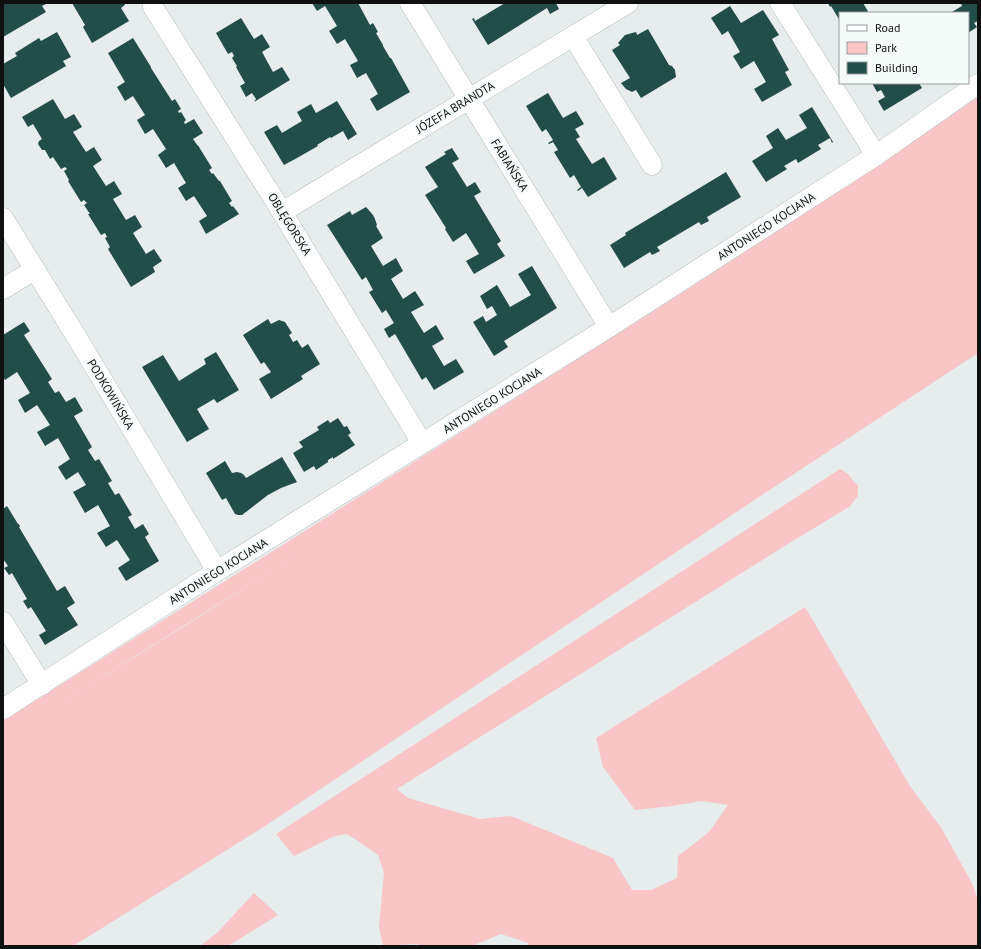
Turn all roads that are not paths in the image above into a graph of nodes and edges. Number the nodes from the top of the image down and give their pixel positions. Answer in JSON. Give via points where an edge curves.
{"nodes":[{"id":1,"x":410,"y":3,"type":"edge"},
{"id":2,"x":628,"y":3,"type":"edge"},
{"id":3,"x":780,"y":3,"type":"edge"},
{"id":4,"x":153,"y":7,"type":"dead end"},
{"id":5,"x":573,"y":36,"type":"junction"},
{"id":6,"x":978,"y":84,"type":"edge"},
{"id":7,"x":470,"y":98,"type":"junction"},
{"id":8,"x":874,"y":156,"type":"junction"},
{"id":9,"x":652,"y":165,"type":"dead end"},
{"id":10,"x":282,"y":212,"type":"junction"},
{"id":11,"x":3,"y":218,"type":"edge"},
{"id":12,"x":34,"y":270,"type":"junction"},
{"id":13,"x":3,"y":289,"type":"edge"},
{"id":14,"x":610,"y":327,"type":"junction"},
{"id":15,"x":422,"y":444,"type":"junction"},
{"id":16,"x":217,"y":571,"type":"junction"},
{"id":17,"x":3,"y":622,"type":"edge"},
{"id":18,"x":42,"y":685,"type":"junction"},
{"id":19,"x":3,"y":709,"type":"edge"}],
"edges":[{"from":1,"to":7,"type":"street","name":"FABIAŃSKA"},
{"from":2,"to":5,"type":"street","name":"JÓZEFA BRANDTA"},
{"from":3,"to":8,"type":"street","via":[[869,144]]},
{"from":4,"to":10,"type":"street","name":"OBLĘGORSKA"},
{"from":5,"to":7,"type":"street","name":"JÓZEFA BRANDTA"},
{"from":5,"to":9,"type":"street"},
{"from":6,"to":8,"type":"street","name":"ANTONIEGO KOCJANA"},
{"from":7,"to":10,"type":"street","name":"JÓZEFA BRANDTA"},
{"from":7,"to":14,"type":"street","name":"FABIAŃSKA"},
{"from":8,"to":14,"type":"street","name":"ANTONIEGO KOCJANA"},
{"from":10,"to":15,"type":"street","name":"OBLĘGORSKA"},
{"from":11,"to":12,"type":"street","name":"PODKOWIŃSKA"},
{"from":12,"to":13,"type":"street"},
{"from":12,"to":16,"type":"street","name":"PODKOWIŃSKA"},
{"from":14,"to":15,"type":"street","name":"ANTONIEGO KOCJANA"},
{"from":15,"to":16,"type":"street","name":"ANTONIEGO KOCJANA"},
{"from":16,"to":18,"type":"street","name":"ANTONIEGO KOCJANA"},
{"from":17,"to":18,"type":"street"},
{"from":18,"to":19,"type":"street","name":"ANTONIEGO KOCJANA"}]}
